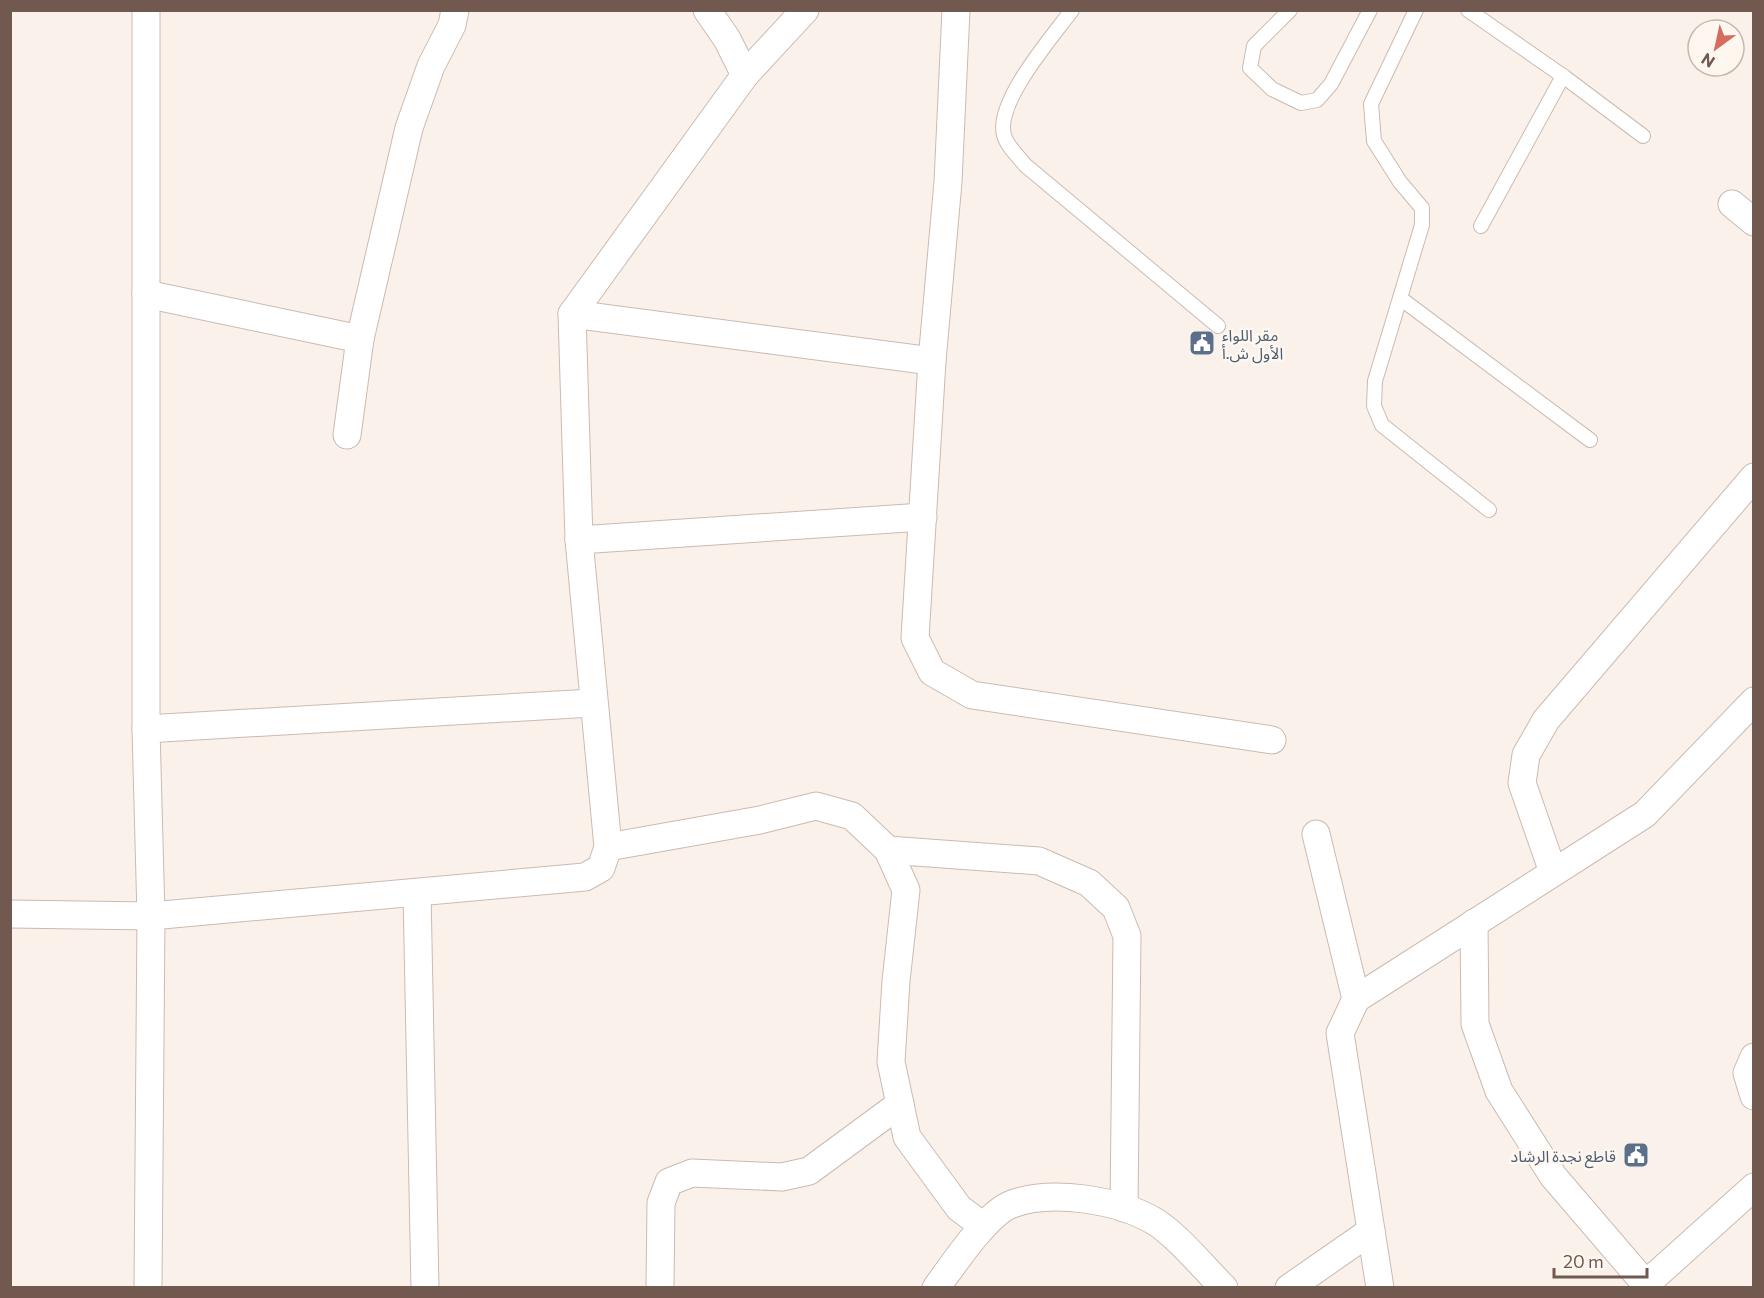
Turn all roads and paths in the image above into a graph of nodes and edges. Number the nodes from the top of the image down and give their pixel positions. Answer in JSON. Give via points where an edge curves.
{"nodes":[{"id":1,"x":146,"y":10,"type":"edge"},
{"id":2,"x":455,"y":10,"type":"edge"},
{"id":3,"x":707,"y":10,"type":"edge"},
{"id":4,"x":805,"y":10,"type":"edge"},
{"id":5,"x":956,"y":10,"type":"edge"},
{"id":6,"x":1072,"y":10,"type":"edge"},
{"id":7,"x":1290,"y":10,"type":"edge"},
{"id":8,"x":1370,"y":10,"type":"edge"},
{"id":9,"x":1416,"y":10,"type":"edge"},
{"id":10,"x":1468,"y":10,"type":"edge"},
{"id":11,"x":745,"y":75,"type":"junction"},
{"id":12,"x":1563,"y":76,"type":"junction"},
{"id":13,"x":1643,"y":136,"type":"dead end"},
{"id":14,"x":1732,"y":204,"type":"dead end"},
{"id":15,"x":1754,"y":222,"type":"edge"},
{"id":16,"x":1481,"y":226,"type":"dead end"},
{"id":17,"x":146,"y":294,"type":"junction"},
{"id":18,"x":1400,"y":298,"type":"junction"},
{"id":19,"x":572,"y":314,"type":"junction"},
{"id":20,"x":1218,"y":326,"type":"dead end"},
{"id":21,"x":360,"y":339,"type":"junction"},
{"id":22,"x":932,"y":361,"type":"junction"},
{"id":23,"x":347,"y":435,"type":"dead end"},
{"id":24,"x":1590,"y":440,"type":"dead end"},
{"id":25,"x":1754,"y":477,"type":"edge"},
{"id":26,"x":1489,"y":510,"type":"dead end"},
{"id":27,"x":923,"y":517,"type":"junction"},
{"id":28,"x":579,"y":540,"type":"junction"},
{"id":29,"x":1754,"y":700,"type":"edge"},
{"id":30,"x":592,"y":703,"type":"junction"},
{"id":31,"x":146,"y":729,"type":"junction"},
{"id":32,"x":1272,"y":740,"type":"dead end"},
{"id":33,"x":1317,"y":834,"type":"dead end"},
{"id":34,"x":608,"y":847,"type":"junction"},
{"id":35,"x":888,"y":850,"type":"junction"},
{"id":36,"x":1553,"y":872,"type":"junction"},
{"id":37,"x":417,"y":893,"type":"junction"},
{"id":38,"x":10,"y":914,"type":"edge"},
{"id":39,"x":152,"y":916,"type":"junction"},
{"id":40,"x":1474,"y":923,"type":"junction"},
{"id":41,"x":1356,"y":999,"type":"junction"},
{"id":42,"x":1754,"y":1057,"type":"edge"},
{"id":43,"x":1754,"y":1096,"type":"edge"},
{"id":44,"x":900,"y":1104,"type":"junction"},
{"id":45,"x":1754,"y":1187,"type":"edge"},
{"id":46,"x":1124,"y":1208,"type":"junction"},
{"id":47,"x":983,"y":1226,"type":"junction"},
{"id":48,"x":1371,"y":1231,"type":"junction"},
{"id":49,"x":1647,"y":1286,"type":"edge"},
{"id":50,"x":148,"y":1287,"type":"edge"},
{"id":51,"x":425,"y":1287,"type":"edge"},
{"id":52,"x":660,"y":1287,"type":"edge"},
{"id":53,"x":936,"y":1287,"type":"edge"},
{"id":54,"x":1224,"y":1287,"type":"edge"},
{"id":55,"x":1289,"y":1287,"type":"edge"},
{"id":56,"x":1380,"y":1287,"type":"edge"}],
"edges":[{"from":1,"to":17,"type":"street"},
{"from":2,"to":21,"type":"street","via":[[409,128]]},
{"from":3,"to":11,"type":"street"},
{"from":4,"to":11,"type":"street"},
{"from":5,"to":22,"type":"street","via":[[948,182]]},
{"from":6,"to":20,"type":"lane","via":[[1025,72],[1002,121],[1004,137],[1025,165]]},
{"from":7,"to":8,"type":"lane","via":[[1254,46],[1250,68],[1272,89],[1301,103],[1317,100],[1331,84]]},
{"from":9,"to":18,"type":"lane","via":[[1371,104],[1374,141],[1422,208],[1422,225]]},
{"from":10,"to":12,"type":"lane"},
{"from":11,"to":19,"type":"street"},
{"from":12,"to":13,"type":"lane"},
{"from":12,"to":16,"type":"lane"},
{"from":14,"to":15,"type":"street"},
{"from":17,"to":21,"type":"street"},
{"from":17,"to":31,"type":"street"},
{"from":18,"to":24,"type":"lane"},
{"from":18,"to":26,"type":"lane","via":[[1375,381],[1374,406],[1382,425]]},
{"from":19,"to":22,"type":"street"},
{"from":19,"to":28,"type":"street"},
{"from":21,"to":23,"type":"street"},
{"from":22,"to":27,"type":"street"},
{"from":25,"to":36,"type":"street","via":[[1546,720],[1526,755],[1522,783]]},
{"from":27,"to":28,"type":"street"},
{"from":27,"to":32,"type":"street","via":[[915,638],[932,672],[972,695]]},
{"from":28,"to":30,"type":"street"},
{"from":29,"to":36,"type":"street","via":[[1645,814]]},
{"from":30,"to":31,"type":"street"},
{"from":30,"to":34,"type":"street"},
{"from":31,"to":39,"type":"street"},
{"from":33,"to":41,"type":"street"},
{"from":34,"to":35,"type":"street","via":[[816,806],[852,816]]},
{"from":34,"to":37,"type":"street","via":[[601,868],[585,877]]},
{"from":35,"to":44,"type":"street","via":[[906,890],[891,1062]]},
{"from":35,"to":46,"type":"street","via":[[1039,861],[1089,882],[1116,908],[1127,936]]},
{"from":36,"to":40,"type":"street"},
{"from":37,"to":39,"type":"street"},
{"from":37,"to":51,"type":"street"},
{"from":38,"to":39,"type":"street"},
{"from":39,"to":50,"type":"street"},
{"from":40,"to":41,"type":"street"},
{"from":40,"to":49,"type":"street","via":[[1475,1024],[1499,1091],[1553,1176]]},
{"from":41,"to":48,"type":"street","via":[[1340,1033]]},
{"from":42,"to":43,"type":"street","via":[[1747,1073]]},
{"from":44,"to":47,"type":"street","via":[[907,1137],[959,1208]]},
{"from":44,"to":52,"type":"street","via":[[809,1171],[782,1177],[692,1173],[669,1182],[661,1203]]},
{"from":45,"to":49,"type":"street"},
{"from":46,"to":47,"type":"street","via":[[1069,1196],[1011,1204]]},
{"from":46,"to":54,"type":"street","via":[[1155,1222]]},
{"from":47,"to":53,"type":"street"},
{"from":48,"to":55,"type":"street"},
{"from":48,"to":56,"type":"street"}]}
